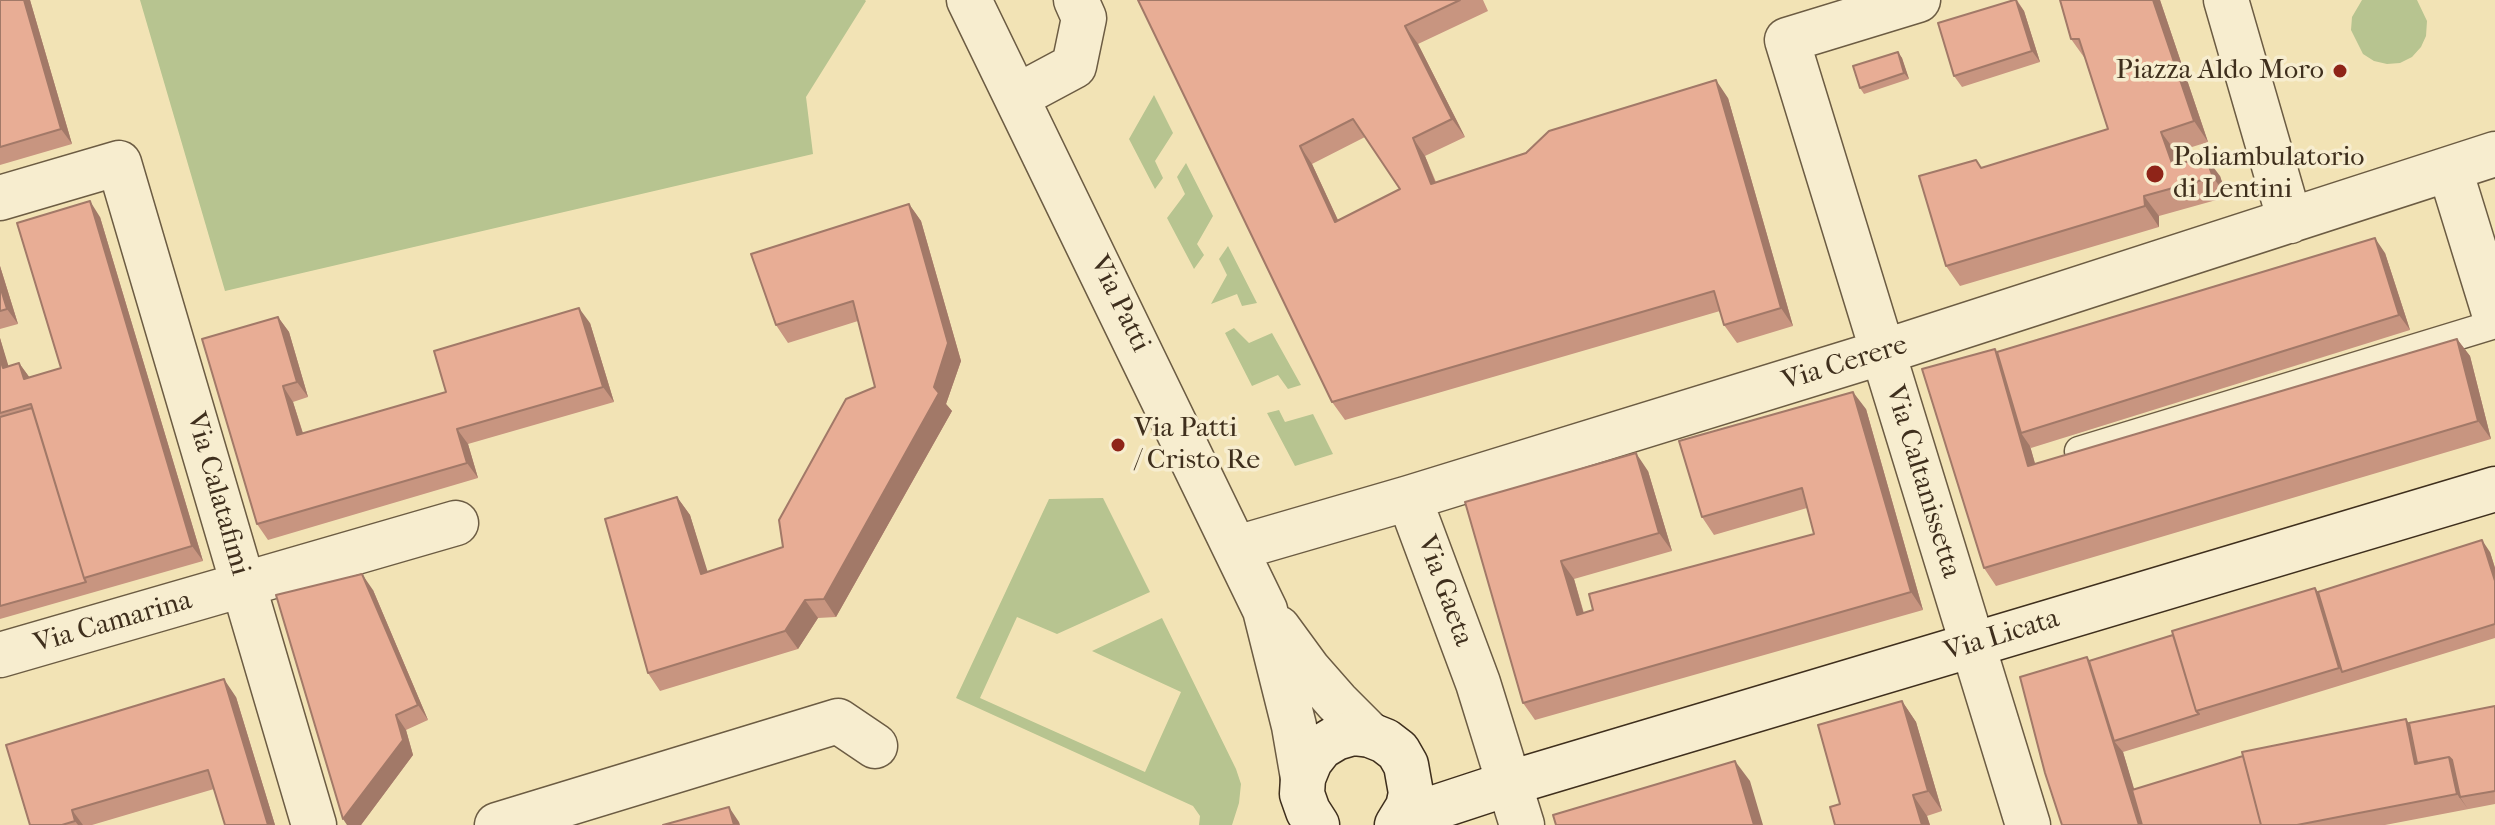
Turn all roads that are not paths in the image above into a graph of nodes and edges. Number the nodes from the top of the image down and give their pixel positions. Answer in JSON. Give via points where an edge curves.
{"nodes":[{"id":1,"x":969,"y":0,"type":"edge"},
{"id":2,"x":1076,"y":0,"type":"edge"},
{"id":3,"x":1918,"y":0,"type":"edge"},
{"id":4,"x":2226,"y":0,"type":"edge"},
{"id":5,"x":1018,"y":96,"type":"junction"},
{"id":6,"x":2495,"y":154,"type":"edge"},
{"id":7,"x":2450,"y":170,"type":"junction"},
{"id":8,"x":0,"y":198,"type":"edge"},
{"id":9,"x":2290,"y":221,"type":"junction"},
{"id":10,"x":2495,"y":316,"type":"edge"},
{"id":11,"x":2495,"y":324,"type":"edge"},
{"id":12,"x":1883,"y":352,"type":"junction"},
{"id":13,"x":2079,"y":451,"type":"edge"},
{"id":14,"x":2495,"y":489,"type":"edge"},
{"id":15,"x":1409,"y":498,"type":"junction"},
{"id":16,"x":456,"y":523,"type":"dead end"},
{"id":17,"x":1237,"y":548,"type":"junction"},
{"id":18,"x":243,"y":585,"type":"junction"},
{"id":19,"x":1265,"y":610,"type":"junction"},
{"id":20,"x":1973,"y":645,"type":"junction"},
{"id":21,"x":0,"y":655,"type":"edge"},
{"id":22,"x":1370,"y":735,"type":"junction"},
{"id":23,"x":875,"y":746,"type":"dead end"},
{"id":24,"x":1406,"y":765,"type":"junction"},
{"id":25,"x":1510,"y":783,"type":"junction"},
{"id":26,"x":1308,"y":810,"type":"edge"},
{"id":27,"x":314,"y":825,"type":"edge"},
{"id":28,"x":497,"y":825,"type":"edge"},
{"id":29,"x":1400,"y":825,"type":"edge"},
{"id":30,"x":1522,"y":825,"type":"edge"},
{"id":31,"x":2028,"y":825,"type":"edge"}],
"edges":[{"from":1,"to":5,"type":"street","name":"Via Patti"},
{"from":2,"to":5,"type":"street","via":[[1084,18],[1074,66]]},
{"from":3,"to":12,"type":"street","name":"Via Caltanissetta","via":[[1787,40]]},
{"from":4,"to":9,"type":"street"},
{"from":5,"to":17,"type":"street","name":"Via Patti"},
{"from":6,"to":7,"type":"street","name":"Via Cerere"},
{"from":7,"to":9,"type":"street","name":"Via Cerere"},
{"from":7,"to":10,"type":"street"},
{"from":8,"to":18,"type":"street","name":"Via Calatafimi","via":[[119,163]]},
{"from":9,"to":12,"type":"street","name":"Via Cerere"},
{"from":11,"to":13,"type":"lane"},
{"from":12,"to":15,"type":"street","name":"Via Cerere"},
{"from":12,"to":20,"type":"street","name":"Via Caltanissetta"},
{"from":14,"to":20,"type":"street","name":"Via Licata"},
{"from":15,"to":17,"type":"street","name":"Via Cerere"},
{"from":15,"to":25,"type":"street","name":"Via Gaeta"},
{"from":16,"to":18,"type":"street","name":"Via Camarina"},
{"from":17,"to":19,"type":"street","name":"Via Patti"},
{"from":18,"to":21,"type":"street","name":"Via Camarina"},
{"from":18,"to":27,"type":"street","name":"Via Calatafimi"},
{"from":19,"to":22,"type":"street","via":[[1308,669]]},
{"from":19,"to":26,"type":"street"},
{"from":20,"to":25,"type":"street","name":"Via Licata"},
{"from":20,"to":31,"type":"street","name":"Via Caltanissetta"},
{"from":22,"to":24,"type":"street","via":[[1398,751]]},
{"from":22,"to":26,"type":"street","via":[[1353,733],[1321,747],[1310,761]]},
{"from":23,"to":28,"type":"street","via":[[838,721]]},
{"from":24,"to":25,"type":"street","via":[[1441,777]]},
{"from":24,"to":29,"type":"street","via":[[1411,793]]},
{"from":25,"to":29,"type":"street","name":"Via Licata"},
{"from":25,"to":30,"type":"street"}]}
